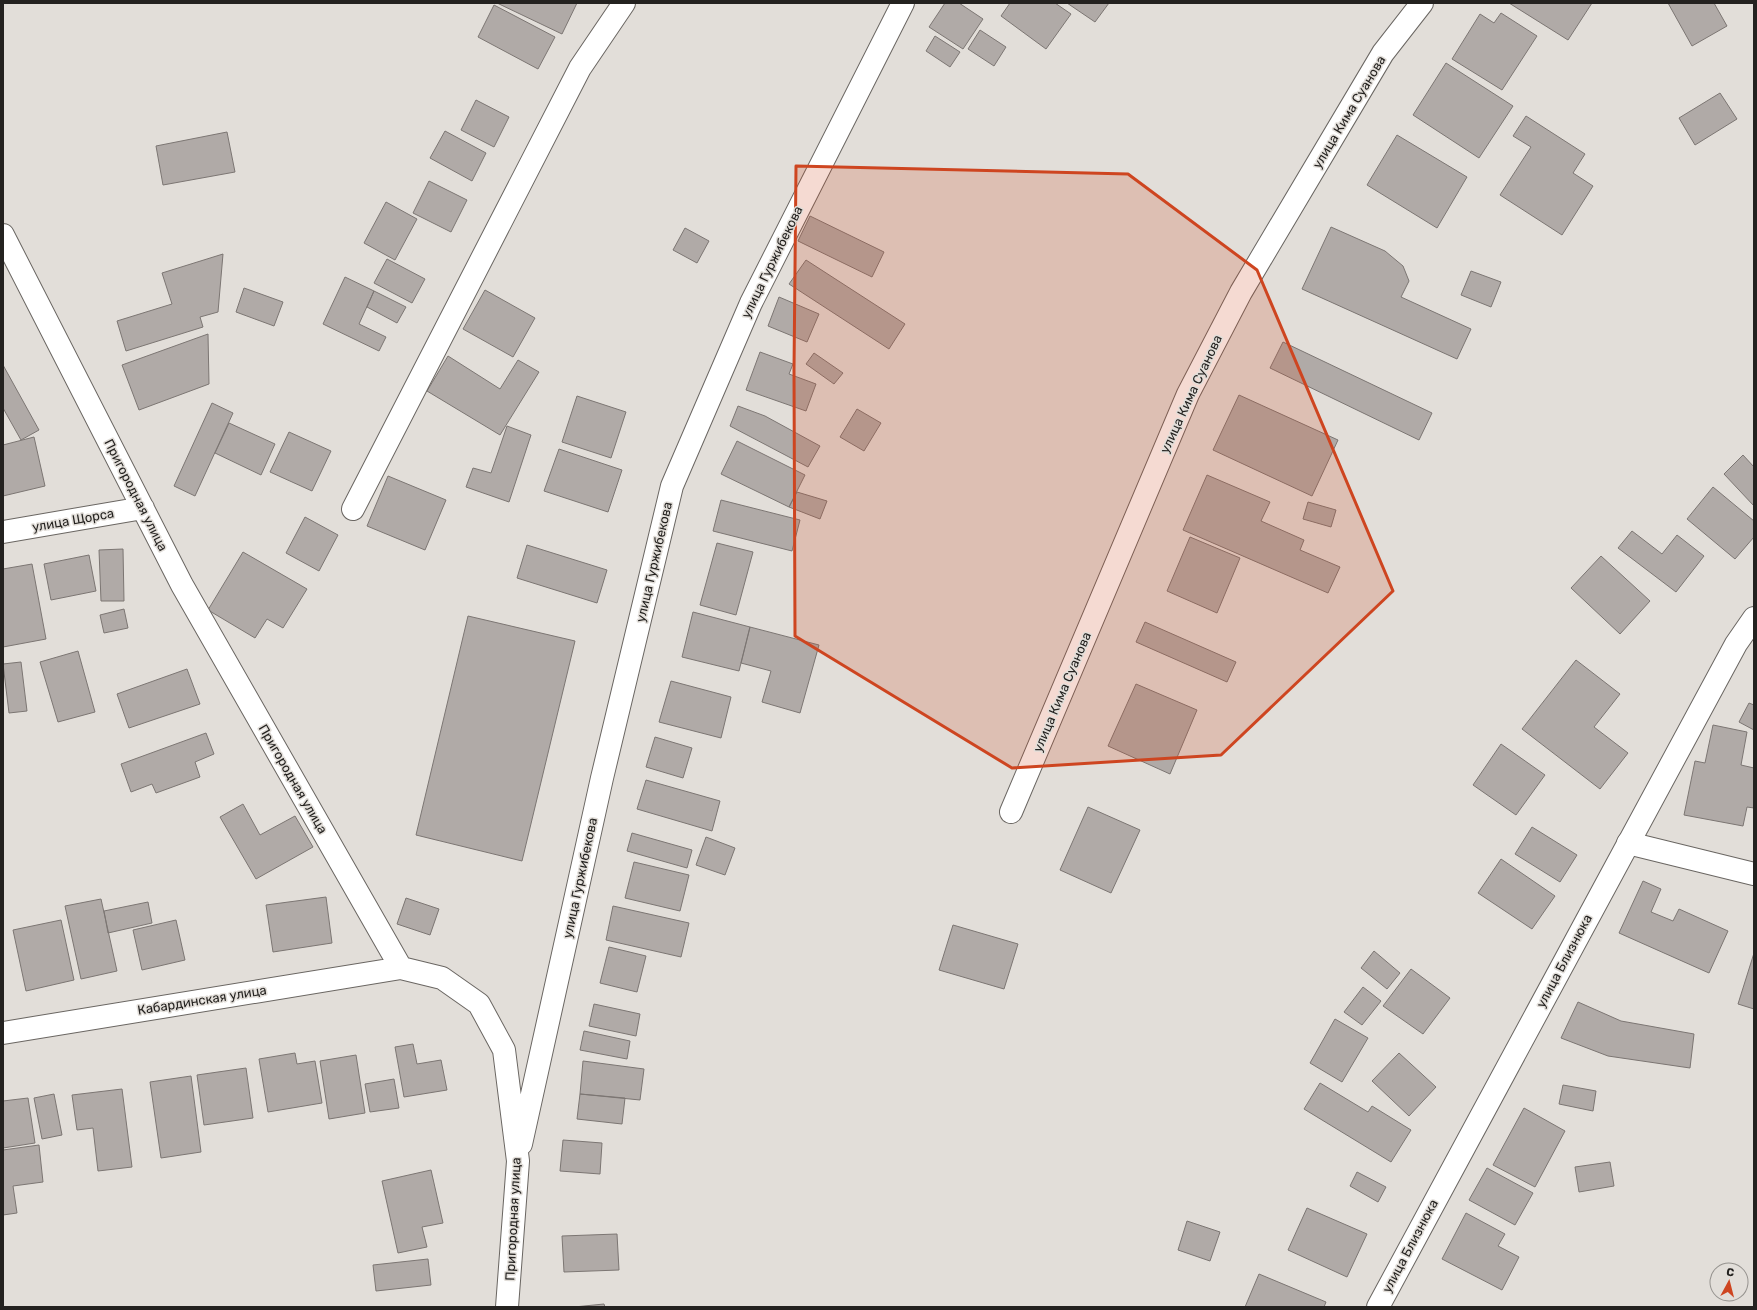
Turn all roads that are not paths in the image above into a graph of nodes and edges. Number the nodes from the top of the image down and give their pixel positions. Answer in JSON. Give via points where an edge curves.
{"nodes":[{"id":1,"x":624,"y":3,"type":"edge"},
{"id":2,"x":903,"y":3,"type":"edge"},
{"id":3,"x":1422,"y":3,"type":"edge"},
{"id":4,"x":3,"y":234,"type":"edge"},
{"id":5,"x":143,"y":508,"type":"junction"},
{"id":6,"x":353,"y":508,"type":"dead end"},
{"id":7,"x":3,"y":532,"type":"edge"},
{"id":8,"x":1754,"y":618,"type":"edge"},
{"id":9,"x":1011,"y":812,"type":"dead end"},
{"id":10,"x":1628,"y":843,"type":"junction"},
{"id":11,"x":1754,"y":874,"type":"edge"},
{"id":12,"x":401,"y":968,"type":"junction"},
{"id":13,"x":3,"y":1032,"type":"edge"},
{"id":14,"x":518,"y":1161,"type":"junction"},
{"id":15,"x":507,"y":1307,"type":"edge"},
{"id":16,"x":1378,"y":1307,"type":"edge"}],
"edges":[{"from":1,"to":6,"type":"street","via":[[580,68]]},
{"from":2,"to":14,"type":"street","name":"улица Гуржибекова","via":[[751,302],[672,486],[602,778]]},
{"from":3,"to":9,"type":"street","name":"улица Кима Суанова","via":[[1383,53],[1241,292],[1188,394]]},
{"from":4,"to":5,"type":"street","name":"Пригородная улица"},
{"from":5,"to":7,"type":"street","name":"улица Щорса"},
{"from":5,"to":12,"type":"street","name":"Пригородная улица","via":[[182,585]]},
{"from":8,"to":10,"type":"street","name":"улица Близнюка","via":[[1736,644]]},
{"from":10,"to":11,"type":"street"},
{"from":10,"to":16,"type":"street","name":"улица Близнюка"},
{"from":12,"to":13,"type":"street","name":"Кабардинская улица"},
{"from":12,"to":14,"type":"street","name":"Пригородная улица","via":[[442,978],[478,1004],[504,1050]]},
{"from":14,"to":15,"type":"street","name":"Пригородная улица"}]}
